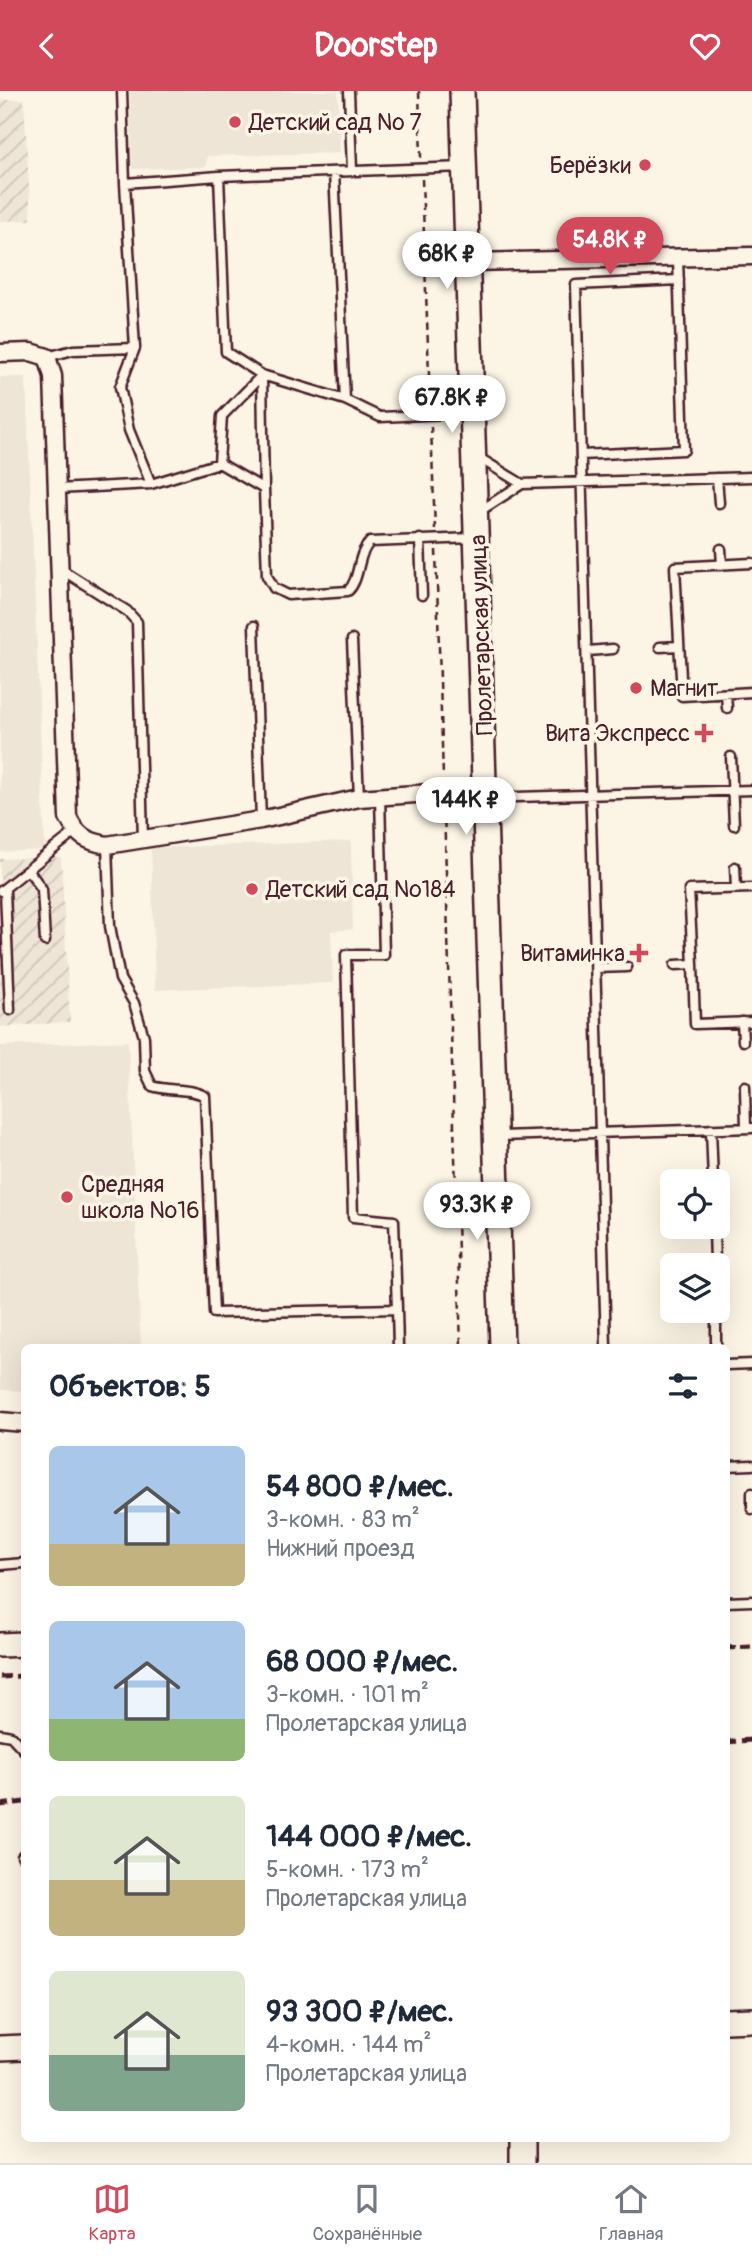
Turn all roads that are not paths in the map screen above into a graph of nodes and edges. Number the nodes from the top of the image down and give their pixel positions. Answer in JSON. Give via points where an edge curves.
{"nodes":[{"id":1,"x":122,"y":91,"type":"edge"},
{"id":2,"x":349,"y":91,"type":"edge"},
{"id":3,"x":462,"y":91,"type":"edge"},
{"id":4,"x":465,"y":167,"type":"junction"},
{"id":5,"x":352,"y":170,"type":"junction"},
{"id":6,"x":334,"y":172,"type":"junction"},
{"id":7,"x":219,"y":176,"type":"junction"},
{"id":8,"x":125,"y":183,"type":"junction"},
{"id":9,"x":752,"y":256,"type":"edge"},
{"id":10,"x":678,"y":258,"type":"junction"},
{"id":11,"x":468,"y":262,"type":"junction"},
{"id":12,"x":679,"y":280,"type":"junction"},
{"id":13,"x":135,"y":348,"type":"junction"},
{"id":14,"x":0,"y":353,"type":"edge"},
{"id":15,"x":47,"y":357,"type":"junction"},
{"id":16,"x":262,"y":375,"type":"junction"},
{"id":17,"x":345,"y":400,"type":"junction"},
{"id":18,"x":472,"y":413,"type":"junction"},
{"id":19,"x":475,"y":455,"type":"junction"},
{"id":20,"x":581,"y":455,"type":"junction"},
{"id":21,"x":219,"y":463,"type":"junction"},
{"id":22,"x":752,"y":477,"type":"edge"},
{"id":23,"x":717,"y":478,"type":"junction"},
{"id":24,"x":582,"y":483,"type":"junction"},
{"id":25,"x":151,"y":484,"type":"junction"},
{"id":26,"x":522,"y":484,"type":"junction"},
{"id":27,"x":57,"y":489,"type":"junction"},
{"id":28,"x":264,"y":489,"type":"junction"},
{"id":29,"x":719,"y":503,"type":"dead end"},
{"id":30,"x":476,"y":514,"type":"junction"},
{"id":31,"x":477,"y":538,"type":"junction"},
{"id":32,"x":420,"y":539,"type":"junction"},
{"id":33,"x":721,"y":549,"type":"dead end"},
{"id":34,"x":752,"y":563,"type":"edge"},
{"id":35,"x":722,"y":565,"type":"junction"},
{"id":36,"x":59,"y":568,"type":"junction"},
{"id":37,"x":422,"y":595,"type":"dead end"},
{"id":38,"x":254,"y":626,"type":"dead end"},
{"id":39,"x":352,"y":640,"type":"dead end"},
{"id":40,"x":679,"y":646,"type":"junction"},
{"id":41,"x":660,"y":647,"type":"dead end"},
{"id":42,"x":613,"y":649,"type":"dead end"},
{"id":43,"x":588,"y":651,"type":"junction"},
{"id":44,"x":752,"y":692,"type":"edge"},
{"id":45,"x":726,"y":694,"type":"junction"},
{"id":46,"x":727,"y":708,"type":"dead end"},
{"id":47,"x":731,"y":757,"type":"dead end"},
{"id":48,"x":732,"y":790,"type":"junction"},
{"id":49,"x":752,"y":790,"type":"edge"},
{"id":50,"x":591,"y":795,"type":"junction"},
{"id":51,"x":380,"y":796,"type":"junction"},
{"id":52,"x":359,"y":798,"type":"junction"},
{"id":53,"x":487,"y":798,"type":"junction"},
{"id":54,"x":261,"y":820,"type":"junction"},
{"id":55,"x":734,"y":825,"type":"dead end"},
{"id":56,"x":75,"y":832,"type":"junction"},
{"id":57,"x":144,"y":839,"type":"junction"},
{"id":58,"x":107,"y":845,"type":"junction"},
{"id":59,"x":735,"y":867,"type":"dead end"},
{"id":60,"x":29,"y":871,"type":"junction"},
{"id":61,"x":736,"y":888,"type":"junction"},
{"id":62,"x":752,"y":888,"type":"edge"},
{"id":63,"x":2,"y":891,"type":"edge"},
{"id":64,"x":45,"y":941,"type":"dead end"},
{"id":65,"x":693,"y":964,"type":"junction"},
{"id":66,"x":675,"y":965,"type":"dead end"},
{"id":67,"x":627,"y":967,"type":"dead end"},
{"id":68,"x":596,"y":968,"type":"junction"},
{"id":69,"x":10,"y":1010,"type":"dead end"},
{"id":70,"x":742,"y":1022,"type":"junction"},
{"id":71,"x":752,"y":1022,"type":"edge"},
{"id":72,"x":743,"y":1041,"type":"dead end"},
{"id":73,"x":745,"y":1086,"type":"dead end"},
{"id":74,"x":749,"y":1128,"type":"edge"},
{"id":75,"x":711,"y":1129,"type":"junction"},
{"id":76,"x":600,"y":1133,"type":"junction"},
{"id":77,"x":496,"y":1136,"type":"junction"},
{"id":78,"x":713,"y":1169,"type":"edge"},
{"id":79,"x":397,"y":1309,"type":"junction"},
{"id":80,"x":716,"y":1323,"type":"edge"},
{"id":81,"x":398,"y":1344,"type":"edge"},
{"id":82,"x":502,"y":1344,"type":"edge"},
{"id":83,"x":606,"y":1344,"type":"edge"},
{"id":84,"x":716,"y":1344,"type":"edge"},
{"id":85,"x":752,"y":1364,"type":"edge"},
{"id":86,"x":730,"y":1365,"type":"edge"},
{"id":87,"x":0,"y":1421,"type":"edge"},
{"id":88,"x":21,"y":1423,"type":"edge"},
{"id":89,"x":752,"y":1465,"type":"edge"},
{"id":90,"x":730,"y":1466,"type":"edge"},
{"id":91,"x":752,"y":1493,"type":"edge"},
{"id":92,"x":752,"y":1509,"type":"edge"},
{"id":93,"x":21,"y":1563,"type":"edge"},
{"id":94,"x":0,"y":1565,"type":"edge"},
{"id":95,"x":752,"y":1601,"type":"edge"},
{"id":96,"x":730,"y":1602,"type":"edge"},
{"id":97,"x":21,"y":1644,"type":"edge"},
{"id":98,"x":0,"y":1645,"type":"edge"},
{"id":99,"x":0,"y":1734,"type":"edge"},
{"id":100,"x":21,"y":1747,"type":"edge"},
{"id":101,"x":752,"y":2020,"type":"edge"},
{"id":102,"x":730,"y":2021,"type":"edge"},
{"id":103,"x":21,"y":2047,"type":"edge"},
{"id":104,"x":0,"y":2048,"type":"edge"},
{"id":105,"x":522,"y":2142,"type":"edge"},
{"id":106,"x":523,"y":2163,"type":"edge"}],
"edges":[{"from":1,"to":8,"type":"lane"},
{"from":2,"to":5,"type":"lane"},
{"from":3,"to":4,"type":"main road","name":"Пролетарская улица"},
{"from":4,"to":5,"type":"lane"},
{"from":4,"to":11,"type":"main road","name":"Пролетарская улица"},
{"from":5,"to":6,"type":"lane"},
{"from":6,"to":7,"type":"lane"},
{"from":6,"to":17,"type":"lane"},
{"from":7,"to":8,"type":"lane"},
{"from":7,"to":16,"type":"lane","via":[[226,352]]},
{"from":8,"to":13,"type":"lane"},
{"from":9,"to":10,"type":"street"},
{"from":10,"to":11,"type":"street"},
{"from":10,"to":12,"type":"lane"},
{"from":11,"to":18,"type":"main road","name":"Пролетарская улица"},
{"from":12,"to":20,"type":"lane","via":[[576,285]]},
{"from":12,"to":20,"type":"lane","via":[[684,450]]},
{"from":13,"to":15,"type":"lane","via":[[73,350]]},
{"from":13,"to":25,"type":"lane","via":[[121,387],[129,430]]},
{"from":14,"to":15,"type":"street","via":[[31,352]]},
{"from":15,"to":27,"type":"street","via":[[53,376]]},
{"from":16,"to":17,"type":"lane"},
{"from":16,"to":21,"type":"lane","via":[[222,416]]},
{"from":16,"to":28,"type":"lane"},
{"from":17,"to":18,"type":"lane","via":[[380,417]]},
{"from":18,"to":19,"type":"main road","name":"Пролетарская улица"},
{"from":19,"to":26,"type":"lane"},
{"from":19,"to":30,"type":"main road","name":"Пролетарская улица"},
{"from":20,"to":24,"type":"lane"},
{"from":21,"to":25,"type":"lane"},
{"from":21,"to":28,"type":"lane"},
{"from":22,"to":23,"type":"lane"},
{"from":23,"to":24,"type":"lane"},
{"from":23,"to":29,"type":"lane"},
{"from":24,"to":26,"type":"lane"},
{"from":24,"to":43,"type":"lane"},
{"from":25,"to":27,"type":"lane"},
{"from":26,"to":30,"type":"lane"},
{"from":27,"to":36,"type":"street"},
{"from":28,"to":32,"type":"lane","via":[[267,576],[274,588],[288,595],[342,594],[353,586],[360,556],[370,542]]},
{"from":30,"to":31,"type":"main road","name":"Пролетарская улица"},
{"from":31,"to":32,"type":"lane"},
{"from":31,"to":53,"type":"main road","name":"Пролетарская улица"},
{"from":32,"to":37,"type":"lane"},
{"from":33,"to":35,"type":"lane"},
{"from":34,"to":35,"type":"lane"},
{"from":35,"to":40,"type":"lane","via":[[675,567]]},
{"from":36,"to":56,"type":"street","via":[[68,817]]},
{"from":36,"to":57,"type":"lane","via":[[127,611],[136,622]]},
{"from":38,"to":54,"type":"lane"},
{"from":39,"to":52,"type":"lane"},
{"from":40,"to":41,"type":"lane"},
{"from":40,"to":45,"type":"lane","via":[[682,696]]},
{"from":42,"to":43,"type":"lane"},
{"from":43,"to":50,"type":"lane"},
{"from":44,"to":45,"type":"lane"},
{"from":45,"to":46,"type":"lane"},
{"from":47,"to":48,"type":"lane"},
{"from":48,"to":49,"type":"lane"},
{"from":48,"to":50,"type":"lane"},
{"from":48,"to":55,"type":"lane"},
{"from":50,"to":53,"type":"lane"},
{"from":50,"to":68,"type":"lane"},
{"from":51,"to":52,"type":"street"},
{"from":51,"to":53,"type":"street","via":[[444,792]]},
{"from":51,"to":79,"type":"lane","via":[[384,955],[346,955],[353,1217],[394,1221]]},
{"from":52,"to":54,"type":"street"},
{"from":53,"to":77,"type":"main road","name":"Пролетарская улица"},
{"from":54,"to":57,"type":"street"},
{"from":56,"to":58,"type":"street","via":[[89,842]]},
{"from":56,"to":60,"type":"lane"},
{"from":57,"to":58,"type":"street"},
{"from":58,"to":79,"type":"lane","via":[[110,926],[120,979],[134,1003],[144,1037],[145,1071],[152,1086],[166,1091],[193,1090],[205,1096],[214,1313]]},
{"from":59,"to":61,"type":"lane"},
{"from":60,"to":63,"type":"lane"},
{"from":60,"to":64,"type":"lane","via":[[43,889]]},
{"from":61,"to":62,"type":"lane"},
{"from":61,"to":65,"type":"lane","via":[[689,890]]},
{"from":63,"to":69,"type":"lane"},
{"from":65,"to":66,"type":"lane"},
{"from":65,"to":70,"type":"lane","via":[[695,1024]]},
{"from":67,"to":68,"type":"lane"},
{"from":68,"to":76,"type":"lane"},
{"from":70,"to":71,"type":"lane"},
{"from":70,"to":72,"type":"lane"},
{"from":73,"to":74,"type":"lane"},
{"from":74,"to":75,"type":"lane"},
{"from":75,"to":76,"type":"lane"},
{"from":75,"to":78,"type":"lane"},
{"from":76,"to":77,"type":"lane"},
{"from":76,"to":83,"type":"lane"},
{"from":77,"to":82,"type":"main road","name":"Пролетарская улица"},
{"from":79,"to":81,"type":"lane"},
{"from":80,"to":84,"type":"lane"},
{"from":85,"to":86,"type":"lane"},
{"from":87,"to":88,"type":"street"},
{"from":89,"to":90,"type":"lane"},
{"from":91,"to":92,"type":"lane"},
{"from":93,"to":94,"type":"lane"},
{"from":95,"to":96,"type":"lane"},
{"from":97,"to":98,"type":"main road"},
{"from":99,"to":100,"type":"lane","via":[[10,1736]]},
{"from":101,"to":102,"type":"main road"},
{"from":103,"to":104,"type":"main road"},
{"from":105,"to":106,"type":"main road"}]}
